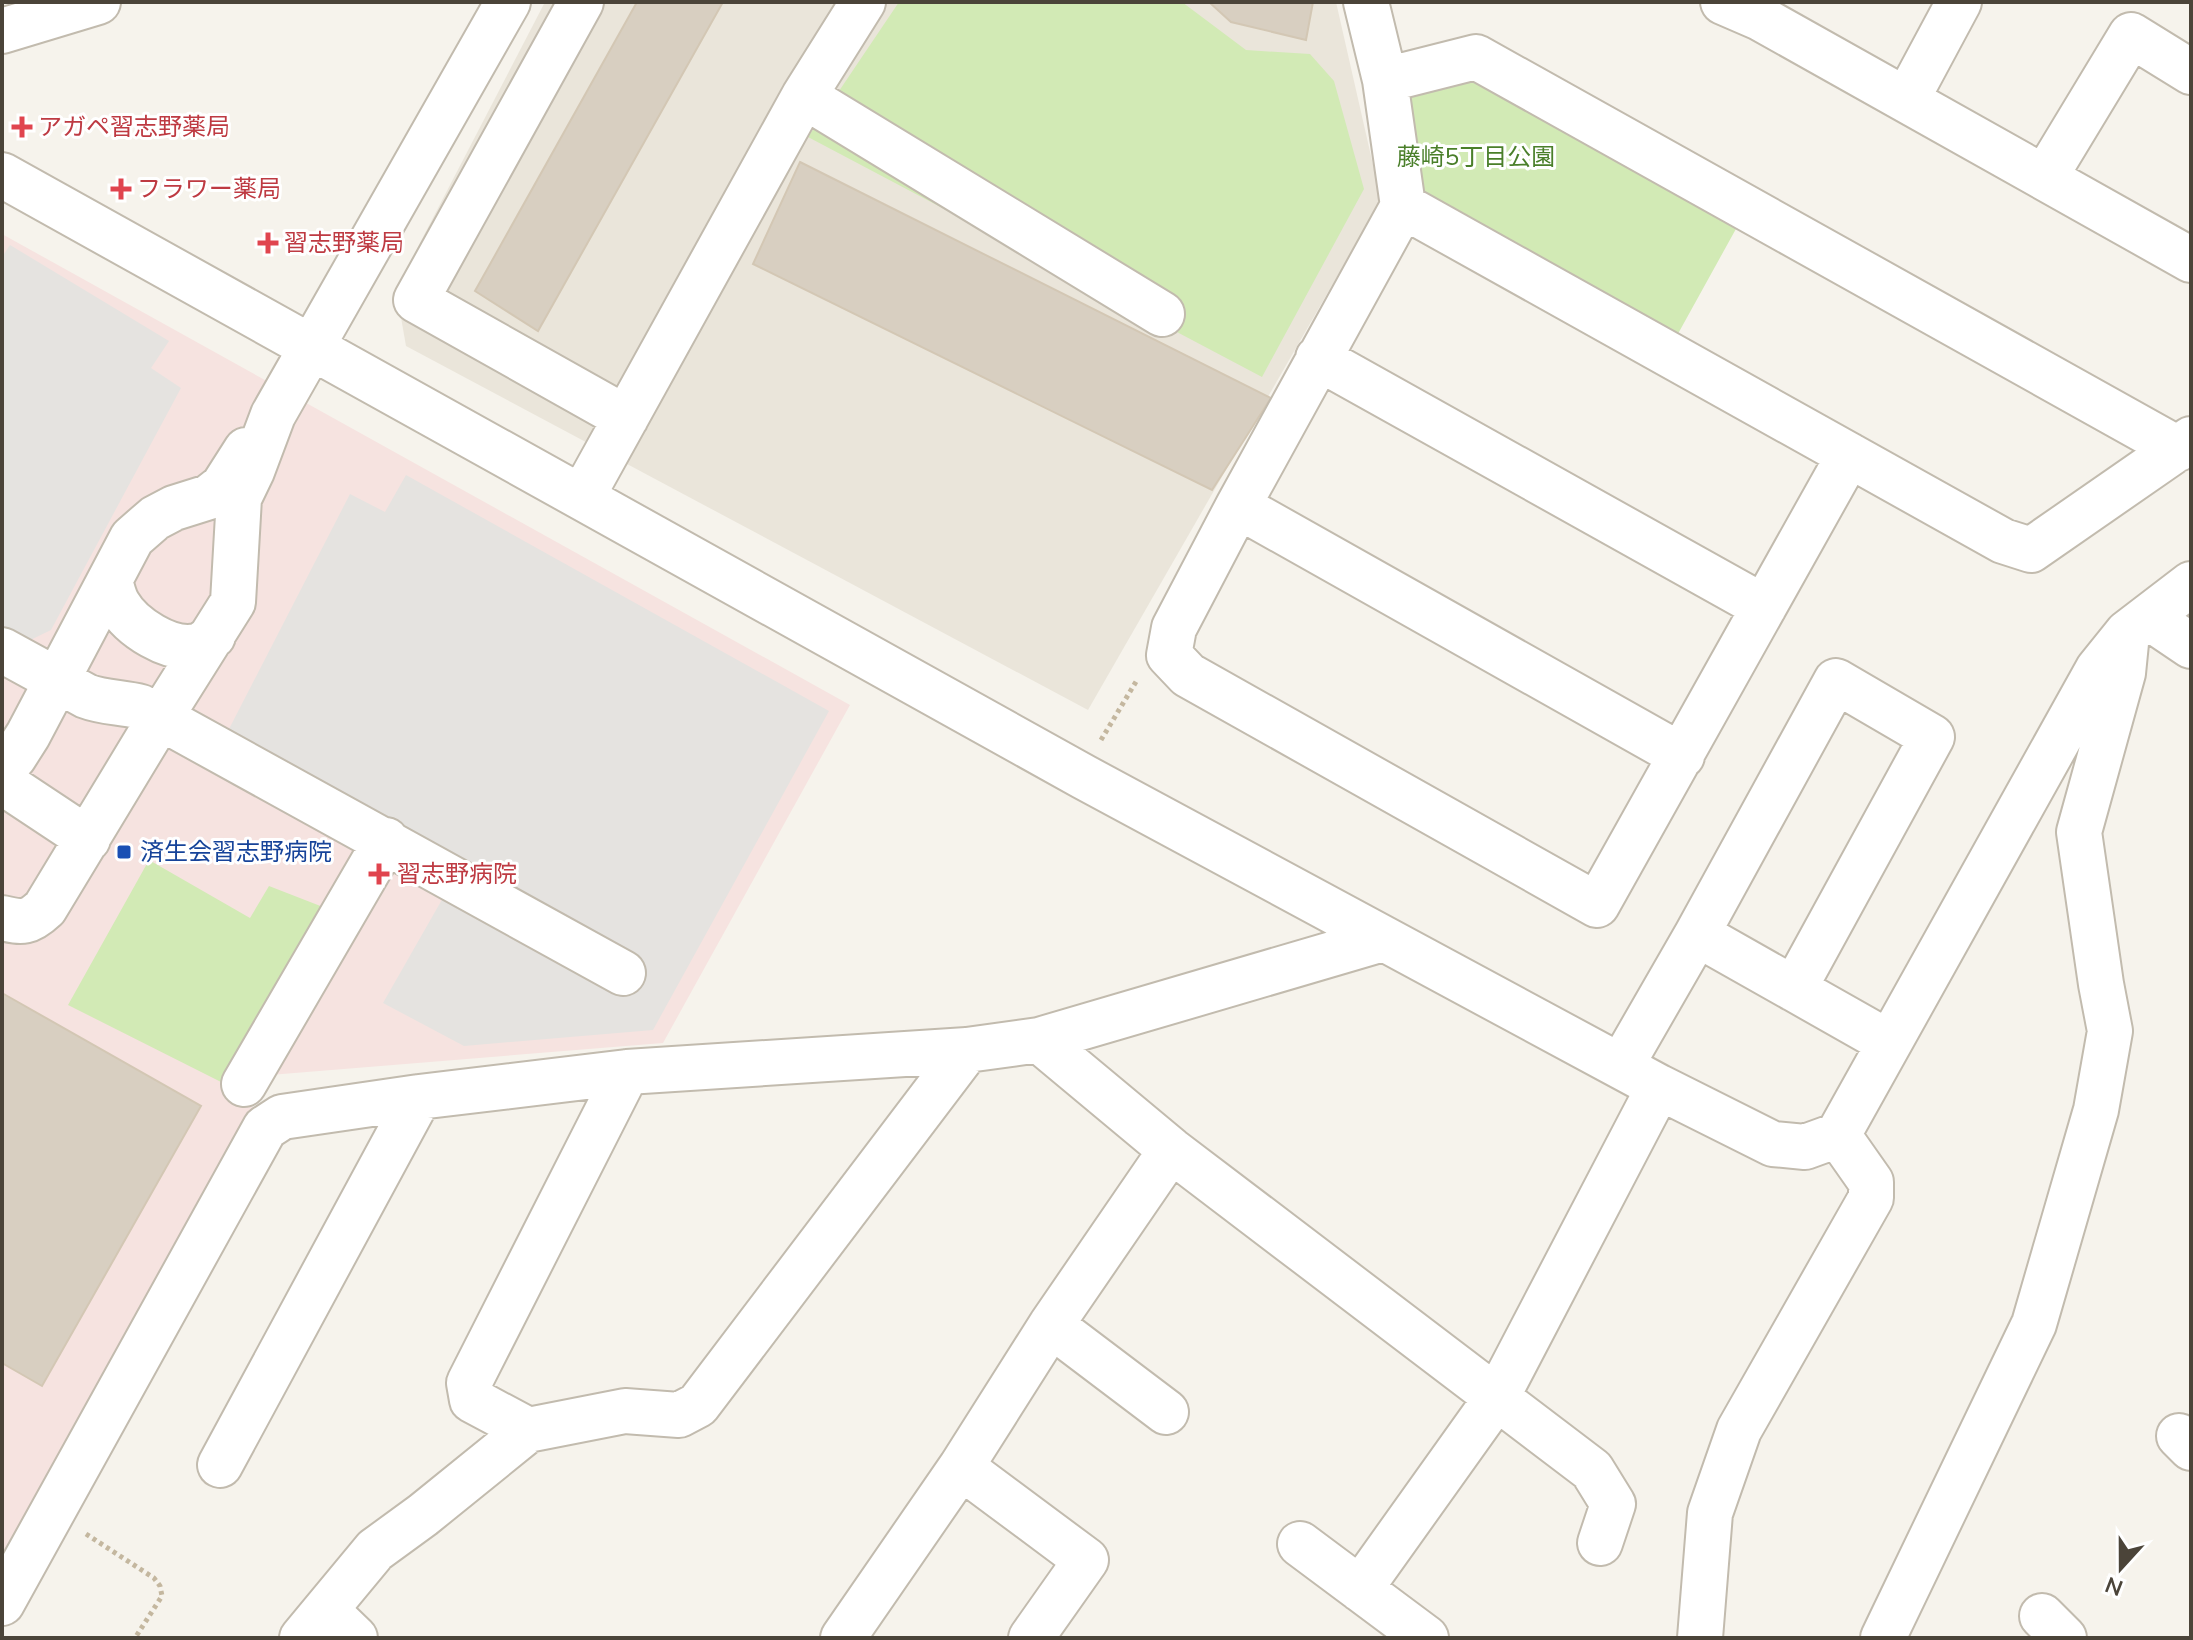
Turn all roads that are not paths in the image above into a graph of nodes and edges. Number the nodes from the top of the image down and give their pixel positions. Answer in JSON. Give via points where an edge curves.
{"nodes":[{"id":1,"x":98,"y":2,"type":"edge"},
{"id":2,"x":508,"y":2,"type":"edge"},
{"id":3,"x":581,"y":2,"type":"edge"},
{"id":4,"x":863,"y":2,"type":"edge"},
{"id":5,"x":1366,"y":2,"type":"edge"},
{"id":6,"x":1959,"y":2,"type":"edge"},
{"id":7,"x":1751,"y":7,"type":"edge"},
{"id":8,"x":2,"y":31,"type":"edge"},
{"id":9,"x":2191,"y":72,"type":"edge"},
{"id":10,"x":1385,"y":80,"type":"junction"},
{"id":11,"x":804,"y":96,"type":"junction"},
{"id":12,"x":1907,"y":99,"type":"junction"},
{"id":13,"x":2,"y":175,"type":"edge"},
{"id":14,"x":2045,"y":177,"type":"junction"},
{"id":15,"x":1403,"y":206,"type":"junction"},
{"id":16,"x":2191,"y":260,"type":"edge"},
{"id":17,"x":1162,"y":314,"type":"dead end"},
{"id":18,"x":312,"y":347,"type":"junction"},
{"id":19,"x":1318,"y":358,"type":"junction"},
{"id":20,"x":626,"y":418,"type":"junction"},
{"id":21,"x":2184,"y":444,"type":"edge"},
{"id":22,"x":1849,"y":455,"type":"junction"},
{"id":23,"x":582,"y":497,"type":"junction"},
{"id":24,"x":1238,"y":506,"type":"junction"},
{"id":25,"x":110,"y":580,"type":"junction"},
{"id":26,"x":2191,"y":584,"type":"edge"},
{"id":27,"x":1764,"y":607,"type":"junction"},
{"id":28,"x":2138,"y":625,"type":"junction"},
{"id":29,"x":213,"y":636,"type":"junction"},
{"id":30,"x":2191,"y":646,"type":"edge"},
{"id":31,"x":2,"y":650,"type":"edge"},
{"id":32,"x":57,"y":680,"type":"junction"},
{"id":33,"x":160,"y":718,"type":"junction"},
{"id":34,"x":1682,"y":756,"type":"junction"},
{"id":35,"x":2,"y":768,"type":"edge"},
{"id":36,"x":2,"y":782,"type":"edge"},
{"id":37,"x":88,"y":839,"type":"junction"},
{"id":38,"x":386,"y":840,"type":"junction"},
{"id":39,"x":2,"y":918,"type":"edge"},
{"id":40,"x":1697,"y":934,"type":"junction"},
{"id":41,"x":1383,"y":939,"type":"junction"},
{"id":42,"x":623,"y":973,"type":"dead end"},
{"id":43,"x":1794,"y":989,"type":"junction"},
{"id":44,"x":1039,"y":1040,"type":"junction"},
{"id":45,"x":1888,"y":1042,"type":"junction"},
{"id":46,"x":967,"y":1050,"type":"junction"},
{"id":47,"x":1621,"y":1066,"type":"junction"},
{"id":48,"x":627,"y":1072,"type":"junction"},
{"id":49,"x":244,"y":1084,"type":"dead end"},
{"id":50,"x":1659,"y":1087,"type":"junction"},
{"id":51,"x":419,"y":1097,"type":"junction"},
{"id":52,"x":1838,"y":1135,"type":"junction"},
{"id":53,"x":1171,"y":1150,"type":"junction"},
{"id":54,"x":1051,"y":1325,"type":"junction"},
{"id":55,"x":1497,"y":1397,"type":"junction"},
{"id":56,"x":1166,"y":1412,"type":"dead end"},
{"id":57,"x":528,"y":1430,"type":"junction"},
{"id":58,"x":220,"y":1465,"type":"dead end"},
{"id":59,"x":961,"y":1467,"type":"junction"},
{"id":60,"x":1600,"y":1543,"type":"dead end"},
{"id":61,"x":1300,"y":1544,"type":"dead end"},
{"id":62,"x":1360,"y":1589,"type":"junction"},
{"id":63,"x":2,"y":1603,"type":"edge"},
{"id":64,"x":328,"y":1629,"type":"edge"},
{"id":65,"x":843,"y":1638,"type":"edge"},
{"id":66,"x":1031,"y":1638,"type":"edge"},
{"id":67,"x":1426,"y":1638,"type":"edge"},
{"id":68,"x":1700,"y":1638,"type":"edge"},
{"id":69,"x":1883,"y":1638,"type":"edge"}],
"edges":[{"from":1,"to":8,"type":"street"},
{"from":2,"to":18,"type":"street"},
{"from":3,"to":20,"type":"street","via":[[416,300]]},
{"from":4,"to":11,"type":"street"},
{"from":5,"to":10,"type":"street"},
{"from":6,"to":12,"type":"street"},
{"from":7,"to":12,"type":"street"},
{"from":9,"to":14,"type":"street","via":[[2131,35]]},
{"from":10,"to":15,"type":"street"},
{"from":10,"to":21,"type":"street","via":[[1476,57]]},
{"from":11,"to":17,"type":"street"},
{"from":11,"to":20,"type":"street"},
{"from":12,"to":14,"type":"street"},
{"from":13,"to":18,"type":"street"},
{"from":14,"to":16,"type":"street"},
{"from":15,"to":19,"type":"street"},
{"from":15,"to":22,"type":"street"},
{"from":18,"to":23,"type":"street"},
{"from":18,"to":25,"type":"street","via":[[223,486],[155,518],[132,538]]},
{"from":18,"to":29,"type":"street","via":[[273,415],[239,498],[233,602]]},
{"from":19,"to":24,"type":"street"},
{"from":19,"to":27,"type":"street"},
{"from":20,"to":23,"type":"street"},
{"from":21,"to":22,"type":"street","via":[[2031,550],[2003,541]]},
{"from":22,"to":27,"type":"street"},
{"from":23,"to":41,"type":"street"},
{"from":24,"to":34,"type":"street"},
{"from":24,"to":34,"type":"street","via":[[1174,628],[1169,655],[1188,675],[1597,905]]},
{"from":25,"to":29,"type":"street","via":[[117,603],[141,630],[180,645],[198,646]]},
{"from":25,"to":32,"type":"street"},
{"from":26,"to":28,"type":"street"},
{"from":27,"to":34,"type":"street"},
{"from":28,"to":30,"type":"street"},
{"from":28,"to":45,"type":"street","via":[[2098,669]]},
{"from":28,"to":69,"type":"street","via":[[2079,832],[2110,1031],[2096,1110],[2034,1324]]},
{"from":29,"to":33,"type":"street"},
{"from":31,"to":32,"type":"street"},
{"from":32,"to":33,"type":"street","via":[[99,701],[125,702]]},
{"from":32,"to":35,"type":"street","via":[[21,746]]},
{"from":33,"to":37,"type":"street"},
{"from":33,"to":38,"type":"street"},
{"from":36,"to":37,"type":"street"},
{"from":37,"to":39,"type":"street","via":[[32,920]]},
{"from":38,"to":42,"type":"street"},
{"from":38,"to":49,"type":"street"},
{"from":40,"to":43,"type":"street"},
{"from":40,"to":43,"type":"street","via":[[1836,681],[1932,737]]},
{"from":40,"to":47,"type":"street"},
{"from":41,"to":44,"type":"street"},
{"from":41,"to":47,"type":"street"},
{"from":43,"to":45,"type":"street"},
{"from":44,"to":46,"type":"street"},
{"from":44,"to":53,"type":"street"},
{"from":45,"to":52,"type":"street"},
{"from":46,"to":48,"type":"street"},
{"from":46,"to":57,"type":"street","via":[[698,1405],[679,1415],[625,1411]]},
{"from":47,"to":50,"type":"street"},
{"from":48,"to":51,"type":"street"},
{"from":48,"to":57,"type":"street","via":[[469,1383],[472,1400]]},
{"from":50,"to":52,"type":"street","via":[[1773,1144],[1805,1147]]},
{"from":50,"to":55,"type":"street"},
{"from":51,"to":58,"type":"street"},
{"from":51,"to":63,"type":"street","via":[[282,1117],[265,1128]]},
{"from":52,"to":68,"type":"street","via":[[1871,1182],[1871,1198],[1739,1430],[1710,1513]]},
{"from":53,"to":54,"type":"street"},
{"from":53,"to":55,"type":"street"},
{"from":54,"to":56,"type":"street"},
{"from":54,"to":59,"type":"street"},
{"from":55,"to":60,"type":"street","via":[[1592,1470],[1613,1504]]},
{"from":55,"to":62,"type":"street"},
{"from":57,"to":64,"type":"street","via":[[375,1550]]},
{"from":59,"to":65,"type":"street"},
{"from":59,"to":66,"type":"street","via":[[1086,1560]]},
{"from":61,"to":62,"type":"street"},
{"from":62,"to":67,"type":"street"}]}
